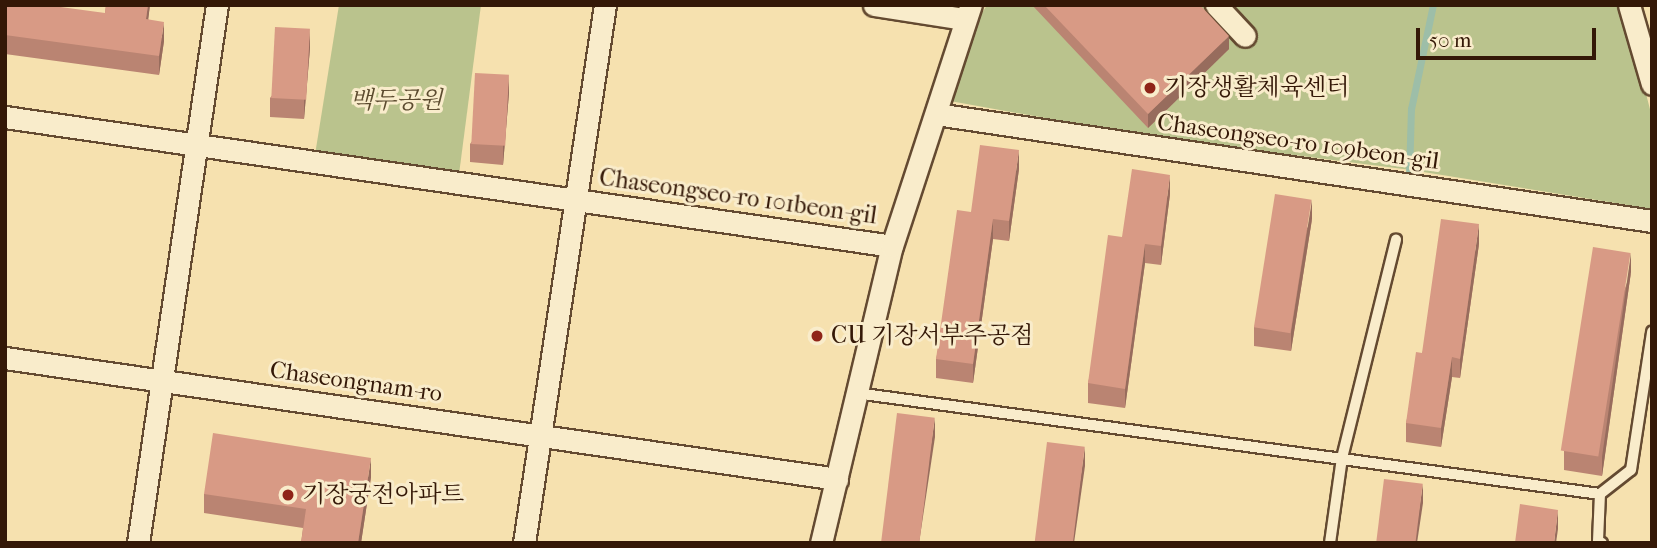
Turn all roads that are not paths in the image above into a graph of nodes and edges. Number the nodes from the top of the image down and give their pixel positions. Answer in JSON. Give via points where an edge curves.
{"nodes":[{"id":1,"x":217,"y":5,"type":"edge"},
{"id":2,"x":605,"y":5,"type":"edge"},
{"id":3,"x":874,"y":5,"type":"edge"},
{"id":4,"x":1216,"y":5,"type":"edge"},
{"id":5,"x":1629,"y":5,"type":"edge"},
{"id":6,"x":968,"y":12,"type":"edge"},
{"id":7,"x":1245,"y":36,"type":"dead end"},
{"id":8,"x":1652,"y":83,"type":"edge"},
{"id":9,"x":936,"y":114,"type":"junction"},
{"id":10,"x":5,"y":117,"type":"edge"},
{"id":11,"x":197,"y":144,"type":"junction"},
{"id":12,"x":576,"y":200,"type":"junction"},
{"id":13,"x":1652,"y":221,"type":"edge"},
{"id":14,"x":1396,"y":240,"type":"dead end"},
{"id":15,"x":892,"y":246,"type":"junction"},
{"id":16,"x":1652,"y":332,"type":"edge"},
{"id":17,"x":5,"y":358,"type":"edge"},
{"id":18,"x":162,"y":381,"type":"junction"},
{"id":19,"x":856,"y":393,"type":"junction"},
{"id":20,"x":542,"y":436,"type":"junction"},
{"id":21,"x":1342,"y":458,"type":"junction"},
{"id":22,"x":837,"y":479,"type":"junction"},
{"id":23,"x":1600,"y":495,"type":"junction"},
{"id":24,"x":138,"y":543,"type":"edge"},
{"id":25,"x":524,"y":543,"type":"edge"},
{"id":26,"x":821,"y":543,"type":"edge"},
{"id":27,"x":1330,"y":543,"type":"edge"},
{"id":28,"x":1602,"y":543,"type":"edge"}],
"edges":[{"from":1,"to":11,"type":"street"},
{"from":2,"to":12,"type":"street","name":"Chaseongseo-ro 101beon-gil"},
{"from":3,"to":6,"type":"street"},
{"from":4,"to":7,"type":"street"},
{"from":5,"to":8,"type":"street"},
{"from":6,"to":9,"type":"street"},
{"from":9,"to":13,"type":"street","name":"Chaseongseo-ro 109beon-gil"},
{"from":9,"to":15,"type":"street"},
{"from":10,"to":11,"type":"street"},
{"from":11,"to":12,"type":"street"},
{"from":11,"to":18,"type":"street"},
{"from":12,"to":15,"type":"street","name":"Chaseongseo-ro 101beon-gil"},
{"from":12,"to":20,"type":"street","name":"Chaseongseo-ro 101beon-gil"},
{"from":14,"to":21,"type":"lane"},
{"from":15,"to":19,"type":"street"},
{"from":16,"to":23,"type":"lane","via":[[1631,470]]},
{"from":17,"to":18,"type":"street","name":"Chaseongnam-ro"},
{"from":18,"to":20,"type":"street","name":"Chaseongnam-ro"},
{"from":18,"to":24,"type":"street"},
{"from":19,"to":21,"type":"lane"},
{"from":19,"to":22,"type":"street"},
{"from":20,"to":22,"type":"street"},
{"from":20,"to":25,"type":"street","name":"Chaseongseo-ro 101beon-gil"},
{"from":21,"to":23,"type":"lane"},
{"from":21,"to":27,"type":"lane"},
{"from":22,"to":26,"type":"street"},
{"from":23,"to":28,"type":"lane","via":[[1598,541]]}]}
